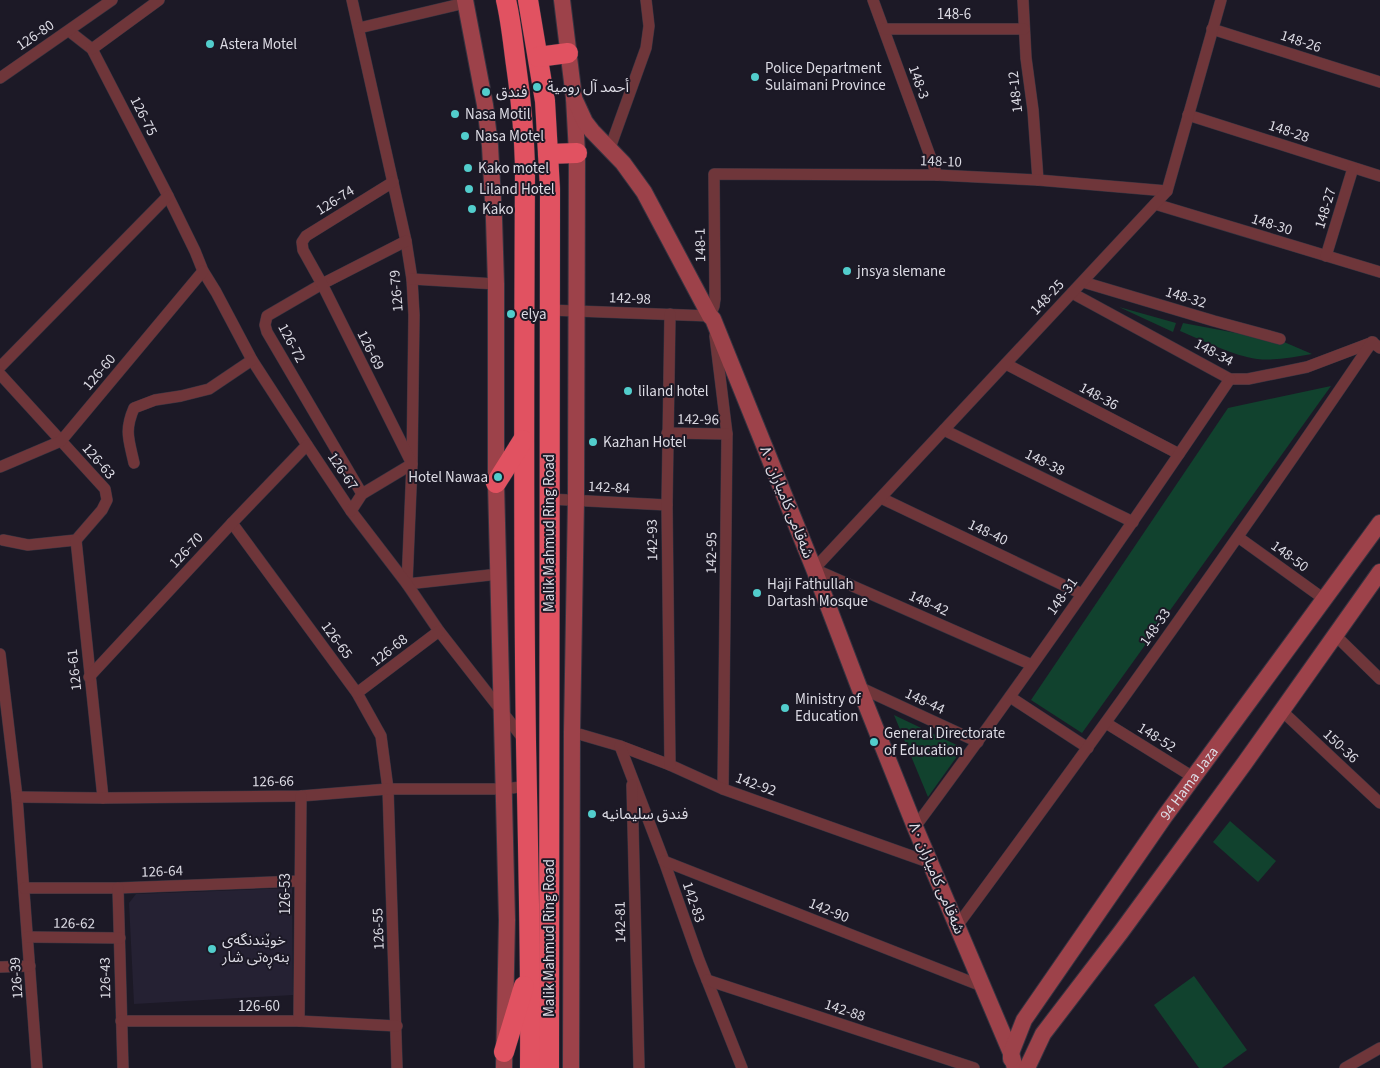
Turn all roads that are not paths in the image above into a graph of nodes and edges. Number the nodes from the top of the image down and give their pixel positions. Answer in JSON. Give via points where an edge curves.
{"nodes":[{"id":1,"x":112,"y":0,"type":"edge"},
{"id":2,"x":159,"y":0,"type":"edge"},
{"id":3,"x":352,"y":0,"type":"edge"},
{"id":4,"x":506,"y":0,"type":"edge"},
{"id":5,"x":528,"y":0,"type":"edge"},
{"id":6,"x":562,"y":0,"type":"edge"},
{"id":7,"x":646,"y":0,"type":"edge"},
{"id":8,"x":873,"y":0,"type":"edge"},
{"id":9,"x":1023,"y":0,"type":"edge"},
{"id":10,"x":1221,"y":0,"type":"edge"},
{"id":11,"x":465,"y":1,"type":"edge"},
{"id":12,"x":359,"y":28,"type":"junction"},
{"id":13,"x":1212,"y":28,"type":"junction"},
{"id":14,"x":884,"y":29,"type":"junction"},
{"id":15,"x":1024,"y":29,"type":"junction"},
{"id":16,"x":69,"y":31,"type":"junction"},
{"id":17,"x":92,"y":49,"type":"junction"},
{"id":18,"x":568,"y":53,"type":"junction"},
{"id":19,"x":538,"y":57,"type":"junction"},
{"id":20,"x":0,"y":78,"type":"edge"},
{"id":21,"x":1380,"y":82,"type":"edge"},
{"id":22,"x":574,"y":98,"type":"junction"},
{"id":23,"x":1188,"y":115,"type":"junction"},
{"id":24,"x":548,"y":130,"type":"junction"},
{"id":25,"x":524,"y":131,"type":"junction"},
{"id":26,"x":610,"y":148,"type":"junction"},
{"id":27,"x":577,"y":153,"type":"junction"},
{"id":28,"x":548,"y":159,"type":"junction"},
{"id":29,"x":525,"y":166,"type":"junction"},
{"id":30,"x":1353,"y":168,"type":"junction"},
{"id":31,"x":714,"y":174,"type":"joint"},
{"id":32,"x":937,"y":175,"type":"junction"},
{"id":33,"x":1380,"y":176,"type":"edge"},
{"id":34,"x":1038,"y":180,"type":"junction"},
{"id":35,"x":393,"y":182,"type":"junction"},
{"id":36,"x":1167,"y":191,"type":"junction"},
{"id":37,"x":168,"y":196,"type":"junction"},
{"id":38,"x":1155,"y":204,"type":"junction"},
{"id":39,"x":406,"y":241,"type":"junction"},
{"id":40,"x":303,"y":250,"type":"joint"},
{"id":41,"x":1326,"y":256,"type":"junction"},
{"id":42,"x":203,"y":271,"type":"junction"},
{"id":43,"x":1380,"y":272,"type":"edge"},
{"id":44,"x":412,"y":279,"type":"junction"},
{"id":45,"x":1083,"y":282,"type":"junction"},
{"id":46,"x":322,"y":284,"type":"junction"},
{"id":47,"x":496,"y":284,"type":"junction"},
{"id":48,"x":1072,"y":293,"type":"junction"},
{"id":49,"x":550,"y":310,"type":"junction"},
{"id":50,"x":577,"y":311,"type":"junction"},
{"id":51,"x":670,"y":314,"type":"junction"},
{"id":52,"x":712,"y":317,"type":"junction"},
{"id":53,"x":1280,"y":339,"type":"dead end"},
{"id":54,"x":1378,"y":343,"type":"edge"},
{"id":55,"x":252,"y":360,"type":"junction"},
{"id":56,"x":1006,"y":364,"type":"junction"},
{"id":57,"x":0,"y":368,"type":"edge"},
{"id":58,"x":0,"y":374,"type":"edge"},
{"id":59,"x":1230,"y":379,"type":"junction"},
{"id":60,"x":944,"y":430,"type":"junction"},
{"id":61,"x":668,"y":433,"type":"junction"},
{"id":62,"x":727,"y":434,"type":"junction"},
{"id":63,"x":523,"y":440,"type":"junction"},
{"id":64,"x":61,"y":441,"type":"junction"},
{"id":65,"x":306,"y":445,"type":"junction"},
{"id":66,"x":1179,"y":454,"type":"junction"},
{"id":67,"x":134,"y":463,"type":"dead end"},
{"id":68,"x":412,"y":464,"type":"junction"},
{"id":69,"x":0,"y":467,"type":"edge"},
{"id":70,"x":496,"y":483,"type":"junction"},
{"id":71,"x":362,"y":494,"type":"junction"},
{"id":72,"x":881,"y":498,"type":"junction"},
{"id":73,"x":549,"y":499,"type":"junction"},
{"id":74,"x":576,"y":500,"type":"junction"},
{"id":75,"x":667,"y":505,"type":"junction"},
{"id":76,"x":351,"y":510,"type":"junction"},
{"id":77,"x":1133,"y":522,"type":"junction"},
{"id":78,"x":232,"y":523,"type":"junction"},
{"id":79,"x":1380,"y":523,"type":"edge"},
{"id":80,"x":1238,"y":536,"type":"junction"},
{"id":81,"x":1,"y":540,"type":"edge"},
{"id":82,"x":76,"y":540,"type":"junction"},
{"id":83,"x":814,"y":569,"type":"junction"},
{"id":84,"x":1380,"y":572,"type":"edge"},
{"id":85,"x":499,"y":574,"type":"junction"},
{"id":86,"x":407,"y":584,"type":"junction"},
{"id":87,"x":1082,"y":594,"type":"junction"},
{"id":88,"x":1324,"y":599,"type":"junction"},
{"id":89,"x":439,"y":631,"type":"junction"},
{"id":90,"x":1335,"y":635,"type":"junction"},
{"id":91,"x":0,"y":654,"type":"edge"},
{"id":92,"x":1032,"y":666,"type":"junction"},
{"id":93,"x":89,"y":677,"type":"junction"},
{"id":94,"x":1380,"y":678,"type":"edge"},
{"id":95,"x":859,"y":686,"type":"junction"},
{"id":96,"x":357,"y":693,"type":"junction"},
{"id":97,"x":1010,"y":697,"type":"junction"},
{"id":98,"x":502,"y":711,"type":"junction"},
{"id":99,"x":1282,"y":711,"type":"junction"},
{"id":100,"x":0,"y":722,"type":"edge"},
{"id":101,"x":1106,"y":723,"type":"junction"},
{"id":102,"x":572,"y":732,"type":"junction"},
{"id":103,"x":10,"y":737,"type":"junction"},
{"id":104,"x":526,"y":742,"type":"junction"},
{"id":105,"x":978,"y":742,"type":"junction"},
{"id":106,"x":620,"y":746,"type":"junction"},
{"id":107,"x":1088,"y":748,"type":"junction"},
{"id":108,"x":670,"y":765,"type":"junction"},
{"id":109,"x":632,"y":776,"type":"junction"},
{"id":110,"x":1193,"y":777,"type":"junction"},
{"id":111,"x":528,"y":786,"type":"junction"},
{"id":112,"x":388,"y":789,"type":"junction"},
{"id":113,"x":504,"y":789,"type":"junction"},
{"id":114,"x":723,"y":789,"type":"junction"},
{"id":115,"x":300,"y":796,"type":"junction"},
{"id":116,"x":17,"y":797,"type":"junction"},
{"id":117,"x":103,"y":798,"type":"junction"},
{"id":118,"x":1380,"y":803,"type":"edge"},
{"id":119,"x":915,"y":827,"type":"junction"},
{"id":120,"x":664,"y":861,"type":"junction"},
{"id":121,"x":931,"y":863,"type":"junction"},
{"id":122,"x":300,"y":881,"type":"junction"},
{"id":123,"x":24,"y":888,"type":"junction"},
{"id":124,"x":118,"y":888,"type":"junction"},
{"id":125,"x":957,"y":926,"type":"junction"},
{"id":126,"x":28,"y":937,"type":"junction"},
{"id":127,"x":120,"y":938,"type":"junction"},
{"id":128,"x":531,"y":965,"type":"junction"},
{"id":129,"x":30,"y":966,"type":"junction"},
{"id":130,"x":0,"y":967,"type":"edge"},
{"id":131,"x":706,"y":980,"type":"junction"},
{"id":132,"x":984,"y":987,"type":"junction"},
{"id":133,"x":121,"y":1021,"type":"junction"},
{"id":134,"x":299,"y":1021,"type":"junction"},
{"id":135,"x":396,"y":1026,"type":"junction"},
{"id":136,"x":1380,"y":1048,"type":"edge"},
{"id":137,"x":504,"y":1060,"type":"edge"},
{"id":138,"x":1012,"y":1063,"type":"edge"},
{"id":139,"x":37,"y":1068,"type":"edge"},
{"id":140,"x":123,"y":1068,"type":"edge"},
{"id":141,"x":397,"y":1068,"type":"edge"},
{"id":142,"x":530,"y":1068,"type":"edge"},
{"id":143,"x":549,"y":1068,"type":"edge"},
{"id":144,"x":571,"y":1068,"type":"edge"},
{"id":145,"x":639,"y":1068,"type":"edge"},
{"id":146,"x":742,"y":1068,"type":"edge"},
{"id":147,"x":974,"y":1068,"type":"edge"},
{"id":148,"x":1027,"y":1068,"type":"edge"},
{"id":149,"x":1345,"y":1068,"type":"edge"}],
"edges":[{"from":1,"to":16,"type":"street"},
{"from":2,"to":17,"type":"street"},
{"from":3,"to":12,"type":"street","name":"126-79"},
{"from":4,"to":25,"type":"highway","name":"Malik Mahmud Ring Road"},
{"from":5,"to":19,"type":"highway","name":"Malik Mahmud Ring Road"},
{"from":6,"to":18,"type":"main road"},
{"from":7,"to":26,"type":"street","via":[[649,26],[646,48]]},
{"from":8,"to":14,"type":"street","name":"148-3"},
{"from":9,"to":15,"type":"street","name":"148-12"},
{"from":10,"to":13,"type":"street","name":"148-25"},
{"from":11,"to":12,"type":"street"},
{"from":11,"to":47,"type":"main road","via":[[489,138]]},
{"from":12,"to":35,"type":"street","name":"126-79"},
{"from":13,"to":21,"type":"street","name":"148-26"},
{"from":13,"to":23,"type":"street","name":"148-25"},
{"from":14,"to":15,"type":"street","name":"148-6"},
{"from":14,"to":32,"type":"street","name":"148-3"},
{"from":15,"to":34,"type":"street","name":"148-12"},
{"from":16,"to":17,"type":"street","name":"126-80"},
{"from":16,"to":20,"type":"street","name":"126-80"},
{"from":17,"to":37,"type":"street","name":"126-75"},
{"from":18,"to":19,"type":"highway"},
{"from":18,"to":22,"type":"main road"},
{"from":19,"to":24,"type":"highway","name":"Malik Mahmud Ring Road"},
{"from":22,"to":26,"type":"main road","name":"شەقامی کامیاران ٨٠","via":[[585,122]]},
{"from":22,"to":27,"type":"main road"},
{"from":23,"to":30,"type":"street","name":"148-28"},
{"from":23,"to":36,"type":"street","name":"148-25"},
{"from":24,"to":25,"type":"highway"},
{"from":24,"to":28,"type":"highway","name":"Malik Mahmud Ring Road"},
{"from":25,"to":29,"type":"highway","name":"Malik Mahmud Ring Road"},
{"from":26,"to":52,"type":"main road","name":"شەقامی کامیاران ٨٠","via":[[644,192]]},
{"from":27,"to":28,"type":"highway"},
{"from":27,"to":50,"type":"main road"},
{"from":28,"to":29,"type":"highway"},
{"from":28,"to":49,"type":"highway","name":"Malik Mahmud Ring Road"},
{"from":29,"to":63,"type":"highway","name":"Malik Mahmud Ring Road"},
{"from":30,"to":33,"type":"street","name":"148-28"},
{"from":30,"to":41,"type":"street","name":"148-27"},
{"from":31,"to":32,"type":"street","name":"148-10"},
{"from":31,"to":52,"type":"street","name":"148-1","via":[[715,299]]},
{"from":32,"to":34,"type":"street","name":"148-10"},
{"from":34,"to":36,"type":"street","name":"148-10"},
{"from":35,"to":39,"type":"street","name":"126-79"},
{"from":35,"to":40,"type":"street","name":"126-74","via":[[306,236],[302,242]]},
{"from":36,"to":38,"type":"street","name":"148-25"},
{"from":37,"to":42,"type":"street","name":"126-67"},
{"from":37,"to":57,"type":"street"},
{"from":38,"to":41,"type":"street","name":"148-30"},
{"from":38,"to":45,"type":"street","name":"148-25"},
{"from":39,"to":44,"type":"street","name":"126-79"},
{"from":39,"to":46,"type":"street","name":"126-72"},
{"from":40,"to":46,"type":"street","name":"126-69"},
{"from":41,"to":43,"type":"street","name":"148-30"},
{"from":42,"to":55,"type":"street","name":"126-67"},
{"from":42,"to":64,"type":"street","name":"126-60"},
{"from":44,"to":47,"type":"street"},
{"from":44,"to":68,"type":"street","name":"126-79"},
{"from":45,"to":48,"type":"street","name":"148-25"},
{"from":45,"to":53,"type":"street","name":"148-32"},
{"from":46,"to":68,"type":"street","name":"126-69"},
{"from":46,"to":71,"type":"street","name":"126-72","via":[[267,316],[265,325]]},
{"from":47,"to":70,"type":"main road"},
{"from":48,"to":56,"type":"street","name":"148-25"},
{"from":48,"to":59,"type":"street","name":"148-34"},
{"from":49,"to":50,"type":"street","name":"142-98"},
{"from":49,"to":73,"type":"highway","name":"Malik Mahmud Ring Road"},
{"from":50,"to":51,"type":"street","name":"142-98"},
{"from":50,"to":74,"type":"main road"},
{"from":51,"to":52,"type":"street","name":"142-98"},
{"from":51,"to":61,"type":"street","name":"142-93"},
{"from":52,"to":62,"type":"street","name":"142-95"},
{"from":52,"to":83,"type":"main road","name":"شەقامی کامیاران ٨٠"},
{"from":54,"to":59,"type":"street","name":"148-34","via":[[1307,367],[1248,379]]},
{"from":54,"to":80,"type":"street","name":"148-33"},
{"from":55,"to":65,"type":"street","name":"126-67"},
{"from":55,"to":67,"type":"street","via":[[209,389],[155,400],[134,408],[127,434]]},
{"from":56,"to":60,"type":"street","name":"148-25"},
{"from":56,"to":66,"type":"street","name":"148-36"},
{"from":58,"to":64,"type":"street","name":"126-63"},
{"from":59,"to":66,"type":"street","name":"148-31"},
{"from":60,"to":72,"type":"street","name":"148-25"},
{"from":60,"to":77,"type":"street","name":"148-38"},
{"from":61,"to":62,"type":"street","name":"142-96"},
{"from":61,"to":75,"type":"street","name":"142-93"},
{"from":62,"to":114,"type":"street","name":"142-95"},
{"from":63,"to":70,"type":"highway"},
{"from":63,"to":104,"type":"highway","name":"Malik Mahmud Ring Road"},
{"from":64,"to":69,"type":"street","name":"126-60"},
{"from":64,"to":82,"type":"street","name":"126-63","via":[[105,489],[107,500]]},
{"from":65,"to":76,"type":"street","name":"126-67"},
{"from":65,"to":78,"type":"street","name":"126-70"},
{"from":66,"to":77,"type":"street","name":"148-31"},
{"from":68,"to":71,"type":"street"},
{"from":68,"to":86,"type":"street","name":"126-79"},
{"from":70,"to":85,"type":"main road"},
{"from":71,"to":76,"type":"street"},
{"from":72,"to":83,"type":"street","name":"148-25"},
{"from":72,"to":87,"type":"street","name":"148-40"},
{"from":73,"to":74,"type":"street","name":"142-84"},
{"from":73,"to":143,"type":"highway","name":"Malik Mahmud Ring Road"},
{"from":74,"to":75,"type":"street","name":"142-84"},
{"from":74,"to":102,"type":"main road"},
{"from":75,"to":108,"type":"street","name":"142-93"},
{"from":76,"to":86,"type":"street","name":"126-67"},
{"from":77,"to":87,"type":"street","name":"148-31"},
{"from":78,"to":93,"type":"street","name":"126-70"},
{"from":78,"to":96,"type":"street","name":"126-65"},
{"from":79,"to":88,"type":"main road","name":"94 Hama Jaza"},
{"from":80,"to":88,"type":"street","name":"148-50"},
{"from":80,"to":101,"type":"street","name":"148-33"},
{"from":81,"to":82,"type":"street","via":[[28,545]]},
{"from":82,"to":93,"type":"street","name":"126-61"},
{"from":83,"to":92,"type":"street","name":"148-42"},
{"from":83,"to":95,"type":"main road","name":"شەقامی کامیاران ٨٠"},
{"from":84,"to":90,"type":"main road"},
{"from":85,"to":86,"type":"street"},
{"from":85,"to":98,"type":"main road"},
{"from":86,"to":89,"type":"street","name":"126-67"},
{"from":87,"to":92,"type":"street","name":"148-31"},
{"from":88,"to":110,"type":"main road","name":"94 Hama Jaza"},
{"from":89,"to":96,"type":"street","name":"126-68"},
{"from":89,"to":98,"type":"street","name":"126-67"},
{"from":90,"to":94,"type":"street"},
{"from":90,"to":99,"type":"main road"},
{"from":91,"to":103,"type":"street","name":"126-39"},
{"from":92,"to":97,"type":"street","name":"148-31"},
{"from":93,"to":117,"type":"street","name":"126-61"},
{"from":95,"to":105,"type":"street","name":"148-44"},
{"from":95,"to":119,"type":"main road","name":"شەقامی کامیاران ٨٠"},
{"from":96,"to":112,"type":"street","name":"126-65","via":[[381,736]]},
{"from":97,"to":105,"type":"street","name":"148-31"},
{"from":97,"to":107,"type":"street"},
{"from":98,"to":104,"type":"street","name":"126-67"},
{"from":98,"to":113,"type":"main road"},
{"from":99,"to":118,"type":"street","name":"150-36"},
{"from":99,"to":148,"type":"main road","via":[[1121,932],[1042,1034]]},
{"from":100,"to":103,"type":"street"},
{"from":101,"to":107,"type":"street","name":"148-33"},
{"from":101,"to":110,"type":"street","name":"148-52"},
{"from":102,"to":106,"type":"street","name":"142-92"},
{"from":102,"to":144,"type":"main road"},
{"from":103,"to":116,"type":"street","name":"126-39"},
{"from":104,"to":111,"type":"highway","name":"Malik Mahmud Ring Road"},
{"from":105,"to":119,"type":"street","name":"148-31"},
{"from":106,"to":108,"type":"street","name":"142-92"},
{"from":106,"to":109,"type":"street","name":"142-83"},
{"from":107,"to":125,"type":"street","name":"148-33"},
{"from":108,"to":114,"type":"street","name":"142-92"},
{"from":109,"to":120,"type":"street","name":"142-83"},
{"from":109,"to":145,"type":"street","name":"142-81"},
{"from":110,"to":138,"type":"main road","name":"94 Hama Jaza","via":[[1024,1020]]},
{"from":111,"to":113,"type":"street","name":"126-66"},
{"from":111,"to":128,"type":"highway","name":"Malik Mahmud Ring Road"},
{"from":112,"to":113,"type":"street","name":"126-66"},
{"from":112,"to":115,"type":"street","name":"126-66"},
{"from":112,"to":135,"type":"street","name":"126-55"},
{"from":113,"to":137,"type":"main road","via":[[507,920]]},
{"from":114,"to":121,"type":"street","name":"142-92"},
{"from":115,"to":117,"type":"street","name":"126-66"},
{"from":115,"to":122,"type":"street","name":"126-53"},
{"from":116,"to":117,"type":"street","name":"126-66"},
{"from":116,"to":123,"type":"street","name":"126-39"},
{"from":119,"to":121,"type":"main road","name":"شەقامی کامیاران ٨٠"},
{"from":120,"to":131,"type":"street","name":"142-83"},
{"from":120,"to":132,"type":"street","name":"142-90"},
{"from":121,"to":125,"type":"main road","name":"شەقامی کامیاران ٨٠"},
{"from":122,"to":124,"type":"street","name":"126-64"},
{"from":122,"to":134,"type":"street","name":"126-53"},
{"from":123,"to":124,"type":"street","name":"126-64"},
{"from":123,"to":126,"type":"street","name":"126-39"},
{"from":124,"to":127,"type":"street","name":"126-43"},
{"from":125,"to":132,"type":"main road","name":"شەقامی کامیاران ٨٠"},
{"from":126,"to":127,"type":"street","name":"126-62"},
{"from":126,"to":129,"type":"street","name":"126-39"},
{"from":127,"to":133,"type":"street","name":"126-43"},
{"from":128,"to":137,"type":"highway"},
{"from":128,"to":142,"type":"highway","name":"Malik Mahmud Ring Road"},
{"from":129,"to":130,"type":"street"},
{"from":129,"to":139,"type":"street","name":"126-39"},
{"from":131,"to":146,"type":"street","name":"142-83"},
{"from":131,"to":147,"type":"street","name":"142-88"},
{"from":132,"to":138,"type":"main road","name":"شەقامی کامیاران ٨٠"},
{"from":133,"to":134,"type":"street","name":"126-60"},
{"from":133,"to":140,"type":"street","name":"126-43"},
{"from":134,"to":135,"type":"street","name":"126-60"},
{"from":135,"to":141,"type":"street","name":"126-55"},
{"from":136,"to":149,"type":"street"}]}
